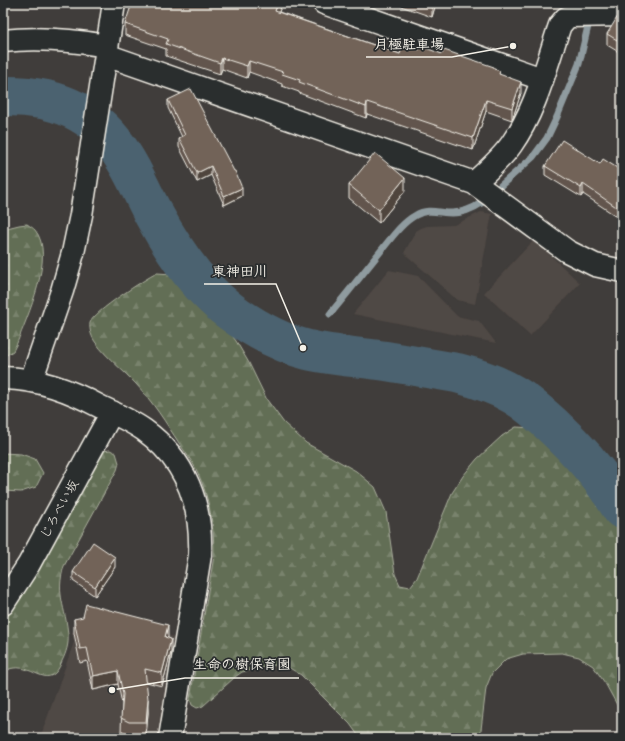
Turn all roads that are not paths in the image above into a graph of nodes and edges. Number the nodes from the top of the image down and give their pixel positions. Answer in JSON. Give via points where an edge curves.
{"nodes":[{"id":1,"x":114,"y":3,"type":"edge"},
{"id":2,"x":324,"y":3,"type":"edge"},
{"id":3,"x":622,"y":14,"type":"edge"},
{"id":4,"x":3,"y":41,"type":"edge"},
{"id":5,"x":106,"y":50,"type":"junction"},
{"id":6,"x":542,"y":79,"type":"junction"},
{"id":7,"x":474,"y":183,"type":"junction"},
{"id":8,"x":622,"y":271,"type":"edge"},
{"id":9,"x":3,"y":378,"type":"edge"},
{"id":10,"x":31,"y":381,"type":"junction"},
{"id":11,"x":112,"y":412,"type":"junction"},
{"id":12,"x":3,"y":604,"type":"edge"},
{"id":13,"x":170,"y":738,"type":"edge"}],
"edges":[{"from":1,"to":5,"type":"street"},
{"from":2,"to":6,"type":"street"},
{"from":3,"to":6,"type":"street","via":[[566,18],[560,25]]},
{"from":4,"to":5,"type":"street","via":[[78,41]]},
{"from":5,"to":7,"type":"street"},
{"from":5,"to":10,"type":"street","via":[[73,253]]},
{"from":6,"to":7,"type":"street","via":[[518,134],[494,164]]},
{"from":7,"to":8,"type":"street","via":[[566,251],[595,265]]},
{"from":9,"to":10,"type":"street"},
{"from":10,"to":11,"type":"street","via":[[50,384]]},
{"from":11,"to":12,"type":"street","name":"じろべい坂","via":[[29,564]]},
{"from":11,"to":13,"type":"street","via":[[144,430],[174,459],[193,495],[198,514],[200,555]]}]}
